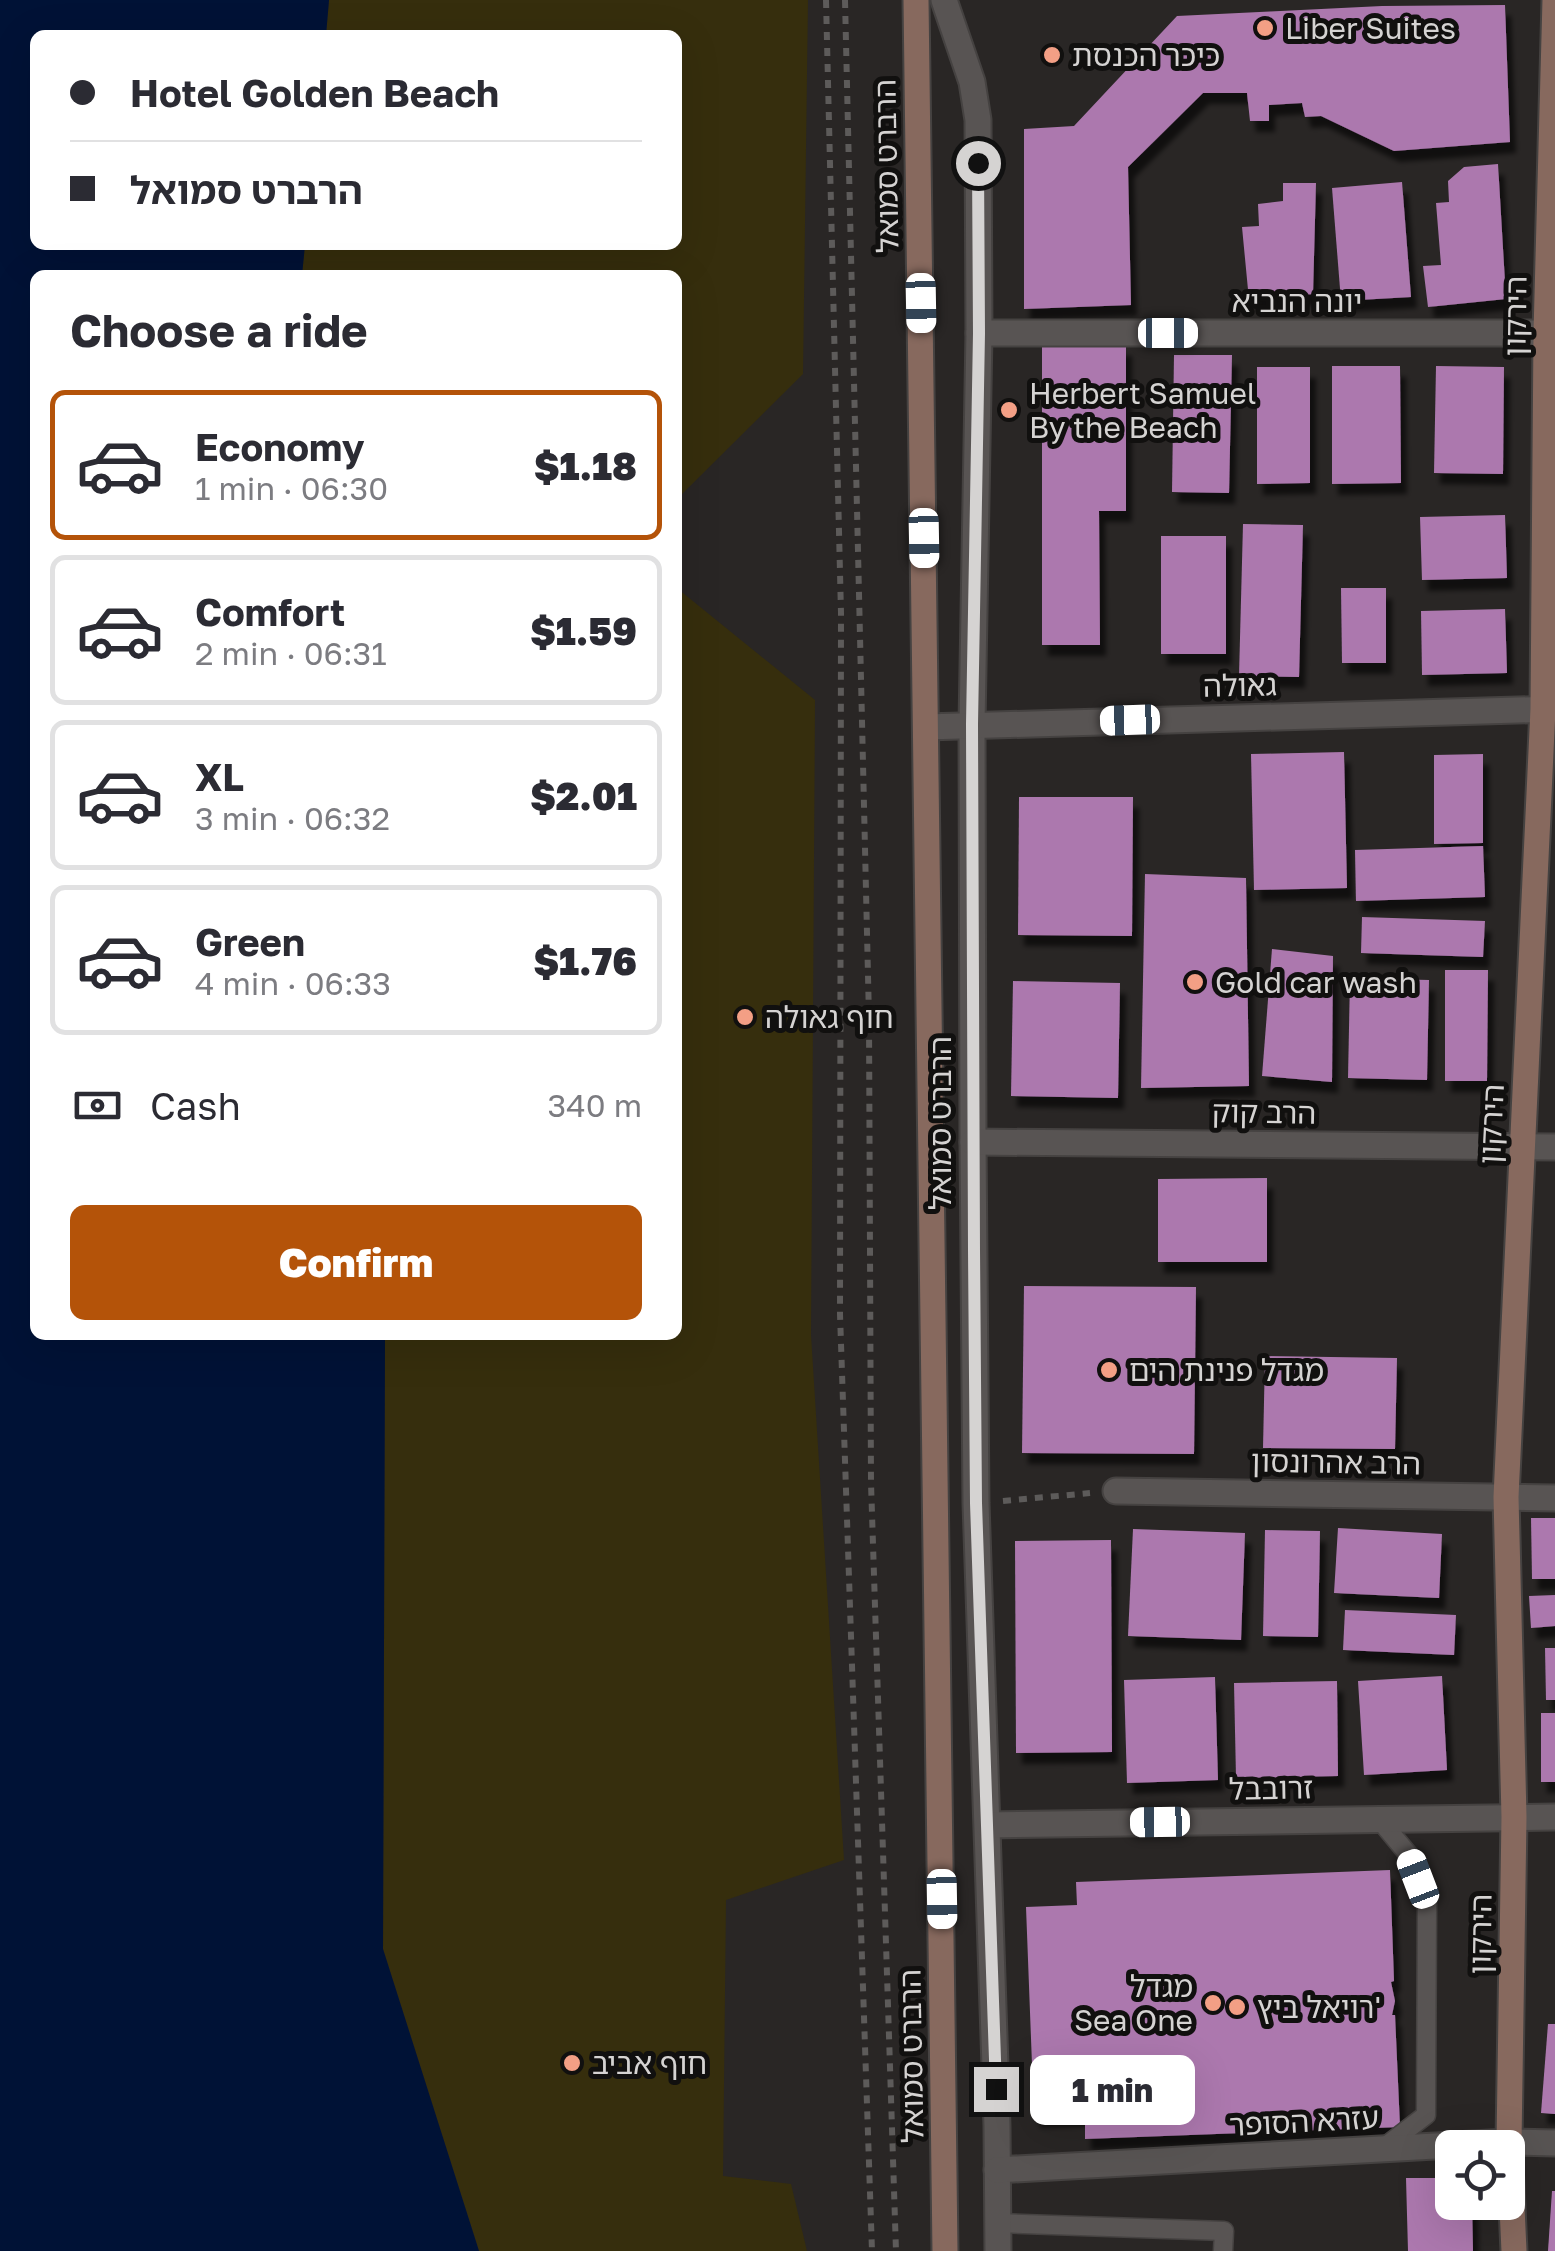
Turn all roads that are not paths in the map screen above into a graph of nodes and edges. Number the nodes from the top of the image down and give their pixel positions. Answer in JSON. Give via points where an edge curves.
{"nodes":[{"id":1,"x":916,"y":0,"type":"edge"},
{"id":2,"x":944,"y":0,"type":"edge"},
{"id":3,"x":1555,"y":0,"type":"edge"},
{"id":4,"x":979,"y":333,"type":"junction"},
{"id":5,"x":1551,"y":333,"type":"edge"},
{"id":6,"x":1549,"y":709,"type":"edge"},
{"id":7,"x":972,"y":724,"type":"junction"},
{"id":8,"x":926,"y":727,"type":"junction"},
{"id":9,"x":972,"y":1142,"type":"junction"},
{"id":10,"x":1522,"y":1147,"type":"junction"},
{"id":11,"x":1555,"y":1147,"type":"edge"},
{"id":12,"x":1116,"y":1491,"type":"road end"},
{"id":13,"x":1506,"y":1497,"type":"junction"},
{"id":14,"x":1555,"y":1498,"type":"edge"},
{"id":15,"x":1514,"y":1817,"type":"junction"},
{"id":16,"x":1555,"y":1817,"type":"edge"},
{"id":17,"x":1380,"y":1819,"type":"junction"},
{"id":18,"x":988,"y":1825,"type":"junction"},
{"id":19,"x":1509,"y":2130,"type":"edge"},
{"id":20,"x":1525,"y":2142,"type":"edge"},
{"id":21,"x":1555,"y":2143,"type":"edge"},
{"id":22,"x":1435,"y":2146,"type":"edge"},
{"id":23,"x":1382,"y":2149,"type":"junction"},
{"id":24,"x":997,"y":2170,"type":"junction"},
{"id":25,"x":1513,"y":2220,"type":"edge"},
{"id":26,"x":998,"y":2223,"type":"junction"},
{"id":27,"x":945,"y":2251,"type":"edge"},
{"id":28,"x":998,"y":2251,"type":"edge"},
{"id":29,"x":1223,"y":2251,"type":"edge"},
{"id":30,"x":1514,"y":2251,"type":"edge"}],
"edges":[{"from":1,"to":8,"type":"main road","name":"הרברט סמואל"},
{"from":2,"to":4,"type":"street","name":"הרברט סמואל","via":[[978,120]]},
{"from":3,"to":5,"type":"main road","name":"הירקון"},
{"from":4,"to":5,"type":"street","name":"יונה הנביא"},
{"from":4,"to":7,"type":"street","name":"הרברט סמואל"},
{"from":5,"to":6,"type":"main road","name":"הירקון"},
{"from":6,"to":7,"type":"street","name":"גאולה"},
{"from":6,"to":10,"type":"main road","name":"הירקון"},
{"from":7,"to":8,"type":"street","name":"גאולה"},
{"from":7,"to":9,"type":"street","name":"הרברט סמואל"},
{"from":8,"to":27,"type":"main road","name":"הרברט סמואל"},
{"from":9,"to":10,"type":"street","name":"הרב קוק"},
{"from":9,"to":18,"type":"street","name":"הרברט סמואל"},
{"from":10,"to":11,"type":"street","name":"הרב קוק"},
{"from":10,"to":13,"type":"main road","name":"הירקון"},
{"from":12,"to":13,"type":"street","name":"הרב אהרונסון"},
{"from":13,"to":14,"type":"street","name":"הרב אהרונסון"},
{"from":13,"to":15,"type":"main road","name":"הירקון"},
{"from":15,"to":16,"type":"street","name":"זרובבל"},
{"from":15,"to":17,"type":"street","name":"זרובבל"},
{"from":15,"to":19,"type":"main road","name":"הירקון"},
{"from":17,"to":18,"type":"street","name":"זרובבל"},
{"from":17,"to":23,"type":"lane","via":[[1408,1854],[1427,1904],[1426,2115]]},
{"from":18,"to":24,"type":"street","name":"הרברט סמואל"},
{"from":20,"to":21,"type":"street","name":"עזרא הסופר"},
{"from":22,"to":23,"type":"street","name":"עזרא הסופר"},
{"from":23,"to":24,"type":"street","name":"עזרא הסופר"},
{"from":24,"to":26,"type":"street","name":"הרברט סמואל"},
{"from":25,"to":30,"type":"main road","name":"הירקון"},
{"from":26,"to":28,"type":"street","name":"הרברט סמואל"},
{"from":26,"to":29,"type":"lane","via":[[1224,2231]]}]}
